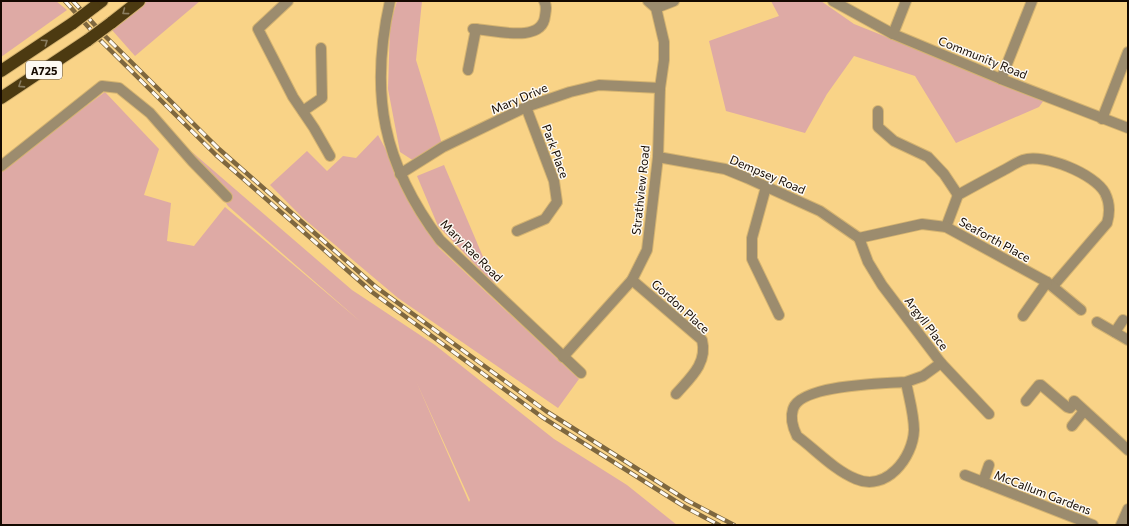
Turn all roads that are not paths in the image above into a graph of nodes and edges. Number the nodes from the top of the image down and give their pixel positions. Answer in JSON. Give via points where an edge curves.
{"nodes":[{"id":1,"x":139,"y":1,"type":"edge"},
{"id":2,"x":288,"y":1,"type":"edge"},
{"id":3,"x":390,"y":1,"type":"edge"},
{"id":4,"x":544,"y":1,"type":"edge"},
{"id":5,"x":648,"y":1,"type":"edge"},
{"id":6,"x":674,"y":1,"type":"edge"},
{"id":7,"x":833,"y":1,"type":"edge"},
{"id":8,"x":906,"y":1,"type":"edge"},
{"id":9,"x":1032,"y":1,"type":"edge"},
{"id":10,"x":98,"y":4,"type":"edge"},
{"id":11,"x":656,"y":8,"type":"junction"},
{"id":12,"x":893,"y":34,"type":"junction"},
{"id":13,"x":321,"y":48,"type":"dead end"},
{"id":14,"x":1128,"y":52,"type":"edge"},
{"id":15,"x":468,"y":70,"type":"dead end"},
{"id":16,"x":1,"y":71,"type":"edge"},
{"id":17,"x":1001,"y":79,"type":"junction"},
{"id":18,"x":660,"y":88,"type":"junction"},
{"id":19,"x":1,"y":98,"type":"edge"},
{"id":20,"x":526,"y":108,"type":"junction"},
{"id":21,"x":303,"y":111,"type":"junction"},
{"id":22,"x":878,"y":111,"type":"dead end"},
{"id":23,"x":1102,"y":118,"type":"junction"},
{"id":24,"x":1128,"y":128,"type":"edge"},
{"id":25,"x":330,"y":156,"type":"dead end"},
{"id":26,"x":658,"y":157,"type":"junction"},
{"id":27,"x":1,"y":166,"type":"edge"},
{"id":28,"x":400,"y":174,"type":"junction"},
{"id":29,"x":766,"y":187,"type":"junction"},
{"id":30,"x":958,"y":195,"type":"junction"},
{"id":31,"x":227,"y":197,"type":"dead end"},
{"id":32,"x":946,"y":227,"type":"junction"},
{"id":33,"x":518,"y":231,"type":"dead end"},
{"id":34,"x":859,"y":238,"type":"junction"},
{"id":35,"x":632,"y":280,"type":"junction"},
{"id":36,"x":1050,"y":284,"type":"junction"},
{"id":37,"x":1081,"y":310,"type":"dead end"},
{"id":38,"x":779,"y":315,"type":"dead end"},
{"id":39,"x":1023,"y":316,"type":"dead end"},
{"id":40,"x":1123,"y":320,"type":"dead end"},
{"id":41,"x":1097,"y":322,"type":"dead end"},
{"id":42,"x":1115,"y":332,"type":"junction"},
{"id":43,"x":1128,"y":340,"type":"edge"},
{"id":44,"x":564,"y":357,"type":"junction"},
{"id":45,"x":941,"y":363,"type":"junction"},
{"id":46,"x":581,"y":373,"type":"dead end"},
{"id":47,"x":906,"y":382,"type":"junction"},
{"id":48,"x":676,"y":394,"type":"dead end"},
{"id":49,"x":1026,"y":401,"type":"dead end"},
{"id":50,"x":1084,"y":411,"type":"junction"},
{"id":51,"x":989,"y":414,"type":"dead end"},
{"id":52,"x":1072,"y":426,"type":"dead end"},
{"id":53,"x":1128,"y":450,"type":"edge"},
{"id":54,"x":989,"y":464,"type":"dead end"},
{"id":55,"x":965,"y":475,"type":"dead end"},
{"id":56,"x":984,"y":482,"type":"junction"},
{"id":57,"x":1128,"y":510,"type":"edge"},
{"id":58,"x":1093,"y":525,"type":"edge"},
{"id":59,"x":1121,"y":525,"type":"edge"}],
"edges":[{"from":1,"to":19,"type":"highway","number":"A725","one_way":true,"bridge":true,"via":[[88,40]]},
{"from":2,"to":21,"type":"street","via":[[258,29],[293,97]]},
{"from":3,"to":28,"type":"street","name":"Mary Rae Road","via":[[380,78],[390,150]]},
{"from":4,"to":15,"type":"street","via":[[547,5],[545,21],[536,29],[524,34],[475,29]]},
{"from":5,"to":11,"type":"street"},
{"from":6,"to":11,"type":"street"},
{"from":7,"to":12,"type":"street","name":"Community Road"},
{"from":8,"to":12,"type":"street"},
{"from":9,"to":17,"type":"street"},
{"from":16,"to":10,"type":"highway","number":"A725","one_way":true,"bridge":true},
{"from":11,"to":18,"type":"street","name":"Strathview Road","via":[[664,42]]},
{"from":12,"to":17,"type":"street","name":"Community Road"},
{"from":13,"to":21,"type":"street","via":[[322,98]]},
{"from":14,"to":23,"type":"street"},
{"from":17,"to":23,"type":"street","name":"Community Road"},
{"from":18,"to":20,"type":"street","name":"Mary Drive","via":[[599,85],[570,92]]},
{"from":18,"to":26,"type":"street","name":"Strathview Road"},
{"from":20,"to":28,"type":"street","name":"Mary Drive","via":[[443,147]]},
{"from":20,"to":33,"type":"street","name":"Park Place","via":[[554,181],[557,202],[545,218]]},
{"from":21,"to":25,"type":"street"},
{"from":22,"to":30,"type":"street","via":[[878,127],[894,141],[928,157],[944,174]]},
{"from":23,"to":24,"type":"street","name":"Community Road"},
{"from":26,"to":29,"type":"street","name":"Dempsey Road","via":[[725,169]]},
{"from":26,"to":35,"type":"street","name":"Strathview Road","via":[[647,250]]},
{"from":27,"to":31,"type":"street","via":[[102,86],[119,88],[150,112],[192,162]]},
{"from":28,"to":44,"type":"street","name":"Mary Rae Road","via":[[440,240]]},
{"from":29,"to":34,"type":"street","name":"Dempsey Road","via":[[820,211]]},
{"from":29,"to":38,"type":"street","via":[[752,238],[752,260]]},
{"from":30,"to":32,"type":"street"},
{"from":30,"to":36,"type":"street","via":[[1023,160],[1038,158],[1060,163],[1096,182],[1105,192],[1108,202],[1110,214],[1107,223]]},
{"from":32,"to":34,"type":"street","name":"Seaforth Place","via":[[922,224]]},
{"from":32,"to":36,"type":"street","name":"Seaforth Place"},
{"from":34,"to":45,"type":"street","name":"Argyll Place","via":[[868,262],[882,285]]},
{"from":35,"to":44,"type":"street","name":"Strathview Road"},
{"from":35,"to":48,"type":"street","name":"Gordon Place","via":[[702,340],[704,355],[700,365]]},
{"from":36,"to":37,"type":"street","name":"Seaforth Place"},
{"from":36,"to":39,"type":"street"},
{"from":40,"to":42,"type":"street"},
{"from":41,"to":42,"type":"street"},
{"from":42,"to":43,"type":"street"},
{"from":44,"to":46,"type":"street","name":"Mary Rae Road"},
{"from":45,"to":47,"type":"street","via":[[923,376]]},
{"from":45,"to":51,"type":"street","name":"Argyll Place"},
{"from":47,"to":47,"type":"street","via":[[840,387],[805,397],[793,408],[792,419],[797,436],[846,474],[869,483],[878,482],[896,470],[911,445],[913,416]]},
{"from":49,"to":50,"type":"street","via":[[1041,385],[1067,407],[1070,408],[1075,402]]},
{"from":50,"to":52,"type":"street"},
{"from":50,"to":53,"type":"street"},
{"from":54,"to":56,"type":"street","name":"McCallum Gardens"},
{"from":55,"to":56,"type":"street","name":"McCallum Gardens"},
{"from":56,"to":58,"type":"street","name":"McCallum Gardens"},
{"from":57,"to":59,"type":"street"}]}
